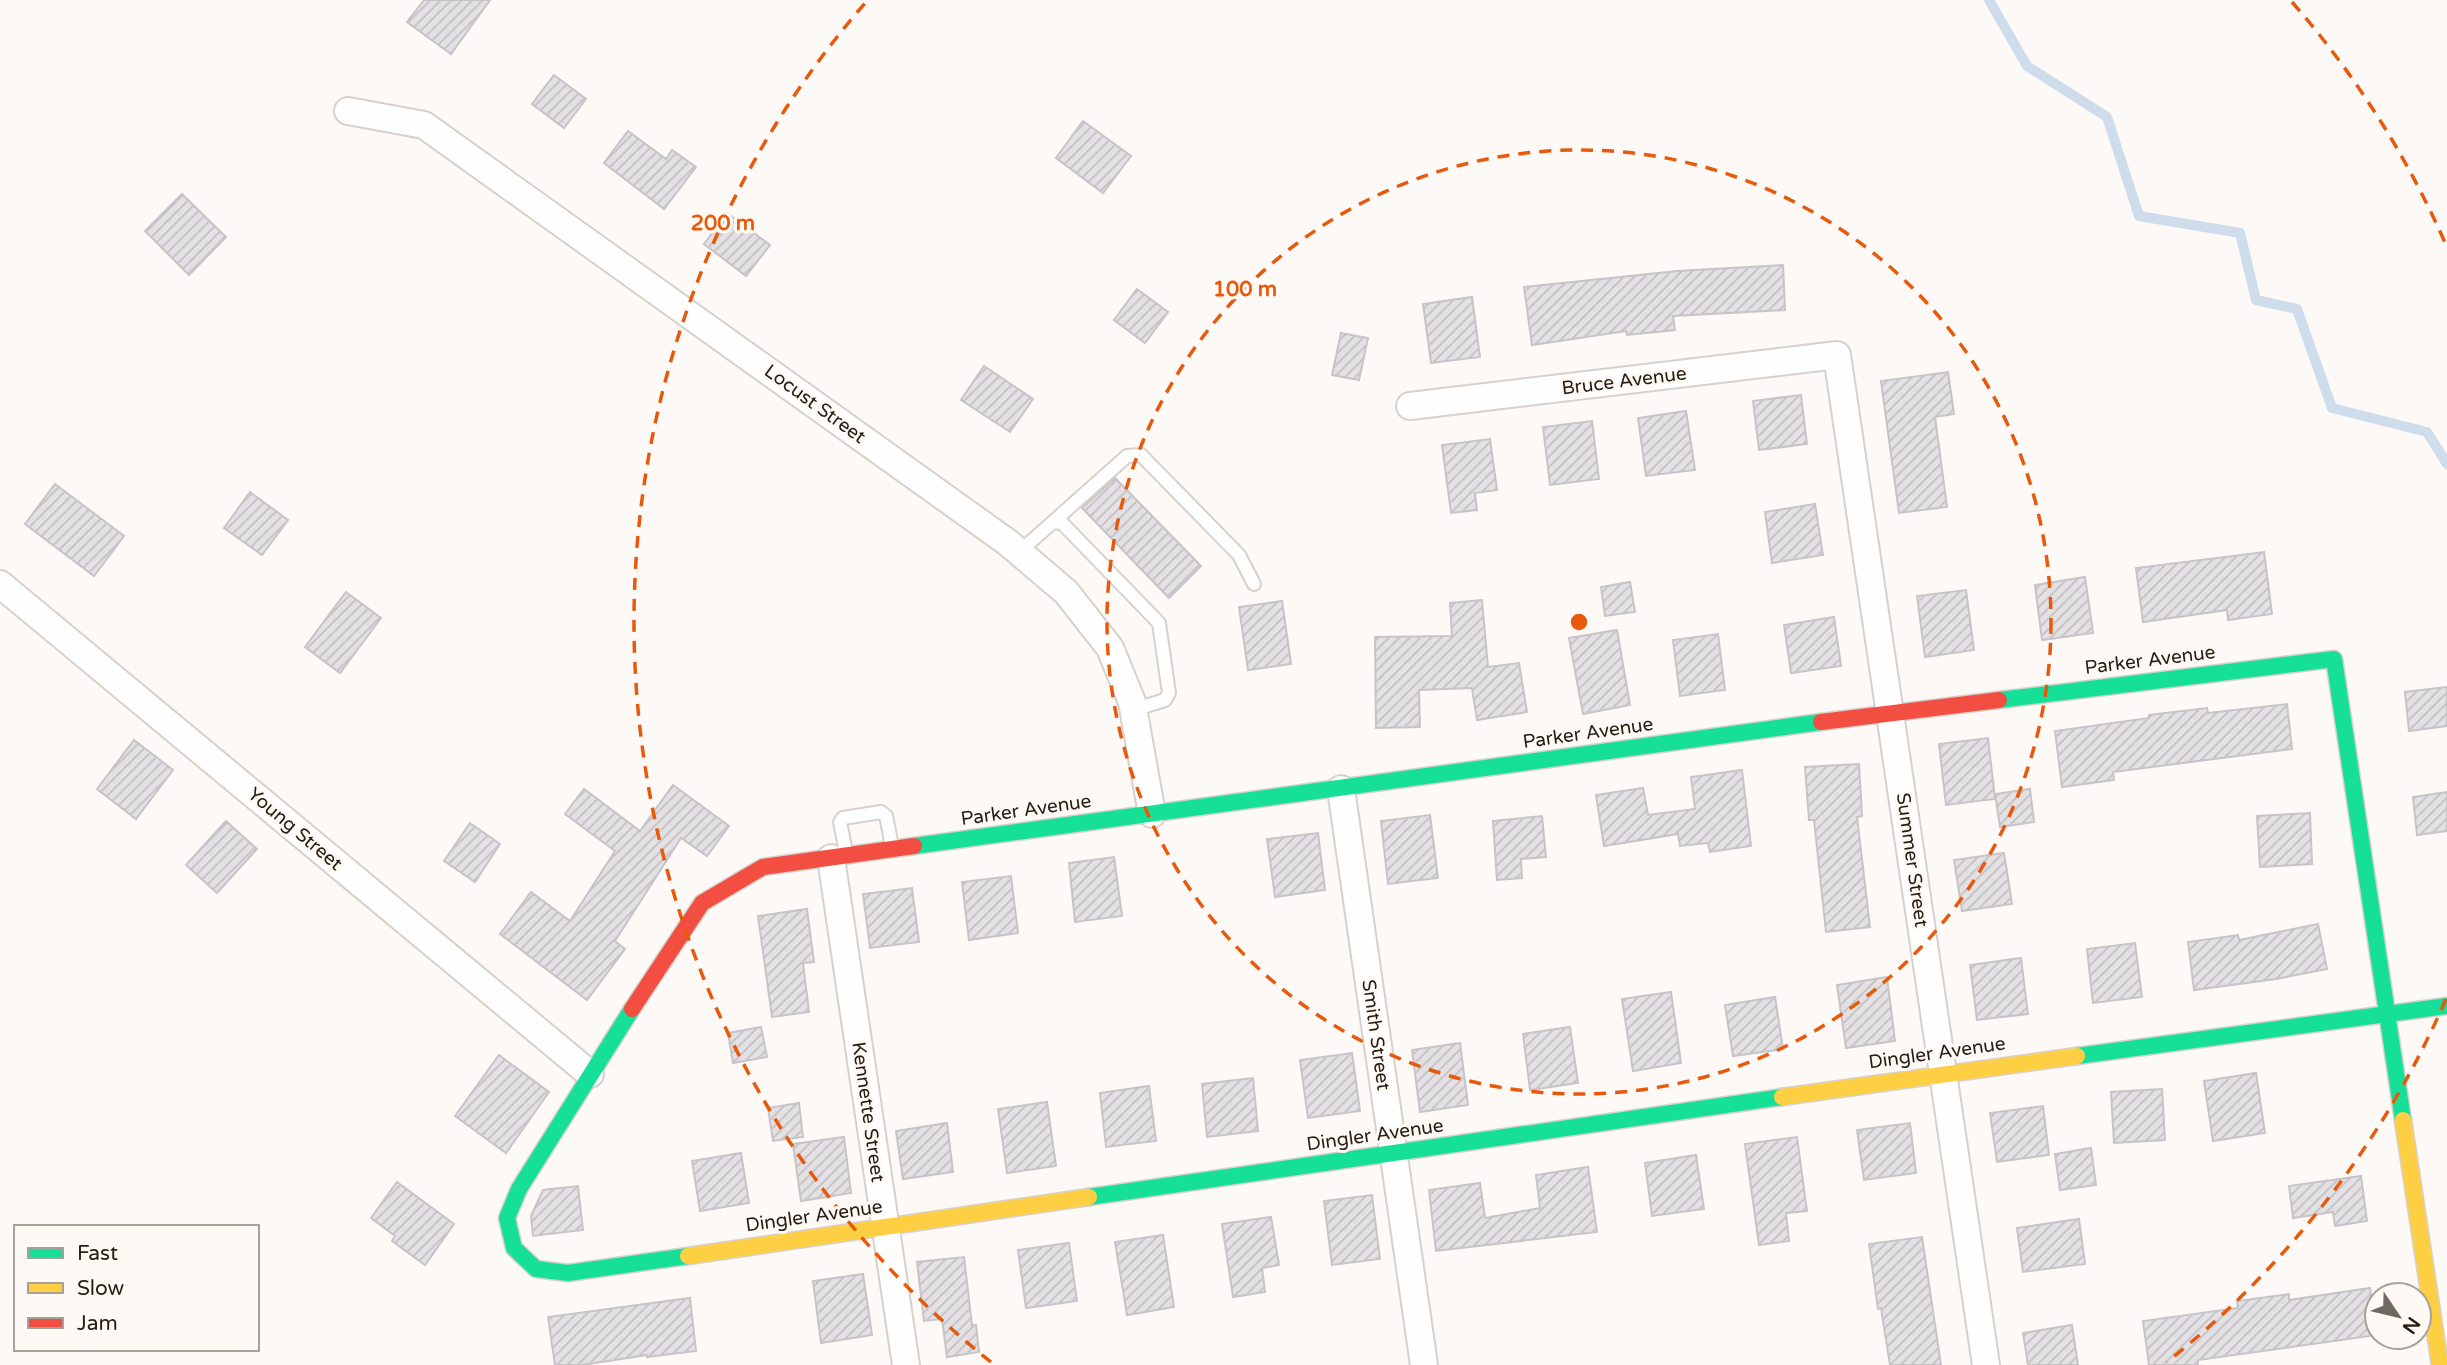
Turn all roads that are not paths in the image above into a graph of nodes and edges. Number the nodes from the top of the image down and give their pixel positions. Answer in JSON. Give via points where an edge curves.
{"nodes":[{"id":1,"x":348,"y":111,"type":"dead end"},
{"id":2,"x":1837,"y":355,"type":"joint"},
{"id":3,"x":1410,"y":406,"type":"dead end"},
{"id":4,"x":1053,"y":522,"type":"junction"},
{"id":5,"x":1018,"y":552,"type":"junction"},
{"id":6,"x":0,"y":584,"type":"edge"},
{"id":7,"x":1254,"y":584,"type":"dead end"},
{"id":8,"x":1133,"y":710,"type":"junction"},
{"id":9,"x":1890,"y":713,"type":"junction"},
{"id":10,"x":1341,"y":789,"type":"junction"},
{"id":11,"x":1152,"y":814,"type":"junction"},
{"id":12,"x":892,"y":850,"type":"junction"},
{"id":13,"x":839,"y":857,"type":"junction"},
{"id":14,"x":2447,"y":1006,"type":"edge"},
{"id":15,"x":2389,"y":1015,"type":"junction"},
{"id":16,"x":1944,"y":1073,"type":"junction"},
{"id":17,"x":590,"y":1074,"type":"junction"},
{"id":18,"x":1393,"y":1153,"type":"junction"},
{"id":19,"x":885,"y":1227,"type":"junction"},
{"id":20,"x":906,"y":1365,"type":"edge"},
{"id":21,"x":1424,"y":1365,"type":"edge"},
{"id":22,"x":1986,"y":1365,"type":"edge"},
{"id":23,"x":2440,"y":1365,"type":"edge"}],
"edges":[{"from":1,"to":5,"type":"street","name":"Locust Street","via":[[424,125]]},
{"from":2,"to":3,"type":"street","name":"Bruce Avenue"},
{"from":2,"to":9,"type":"street","name":"Summer Street"},
{"from":4,"to":5,"type":"lane"},
{"from":4,"to":7,"type":"lane","via":[[1127,456],[1141,455],[1239,555]]},
{"from":4,"to":8,"type":"lane","via":[[1062,523],[1159,623],[1169,693],[1165,700]]},
{"from":5,"to":8,"type":"street","name":"Locust Street","via":[[1066,592],[1110,648]]},
{"from":6,"to":17,"type":"street","name":"Young Street"},
{"from":8,"to":11,"type":"street","name":"Locust Street"},
{"from":9,"to":10,"type":"street","name":"Parker Avenue"},
{"from":9,"to":15,"type":"street","name":"Parker Avenue","via":[[2334,659]]},
{"from":9,"to":16,"type":"street","name":"Summer Street"},
{"from":10,"to":11,"type":"street","name":"Parker Avenue"},
{"from":10,"to":18,"type":"street","name":"Smith Street"},
{"from":11,"to":12,"type":"street","name":"Parker Avenue"},
{"from":12,"to":13,"type":"street","name":"Parker Avenue"},
{"from":12,"to":13,"type":"lane","via":[[886,816],[881,812],[843,818]]},
{"from":13,"to":17,"type":"street","name":"Parker Avenue","via":[[763,867],[702,903]]},
{"from":13,"to":19,"type":"street","name":"Kennette Street"},
{"from":14,"to":15,"type":"street","name":"Dingler Avenue"},
{"from":15,"to":16,"type":"street","name":"Dingler Avenue"},
{"from":15,"to":23,"type":"street"},
{"from":16,"to":18,"type":"street","name":"Dingler Avenue"},
{"from":16,"to":22,"type":"street","name":"Summer Street"},
{"from":17,"to":19,"type":"street","name":"Dingler Avenue","via":[[519,1189],[507,1218],[514,1248],[537,1269],[568,1273]]},
{"from":18,"to":19,"type":"street","name":"Dingler Avenue"},
{"from":18,"to":21,"type":"street","name":"Smith Street"},
{"from":19,"to":20,"type":"street","name":"Kennette Street"}]}
